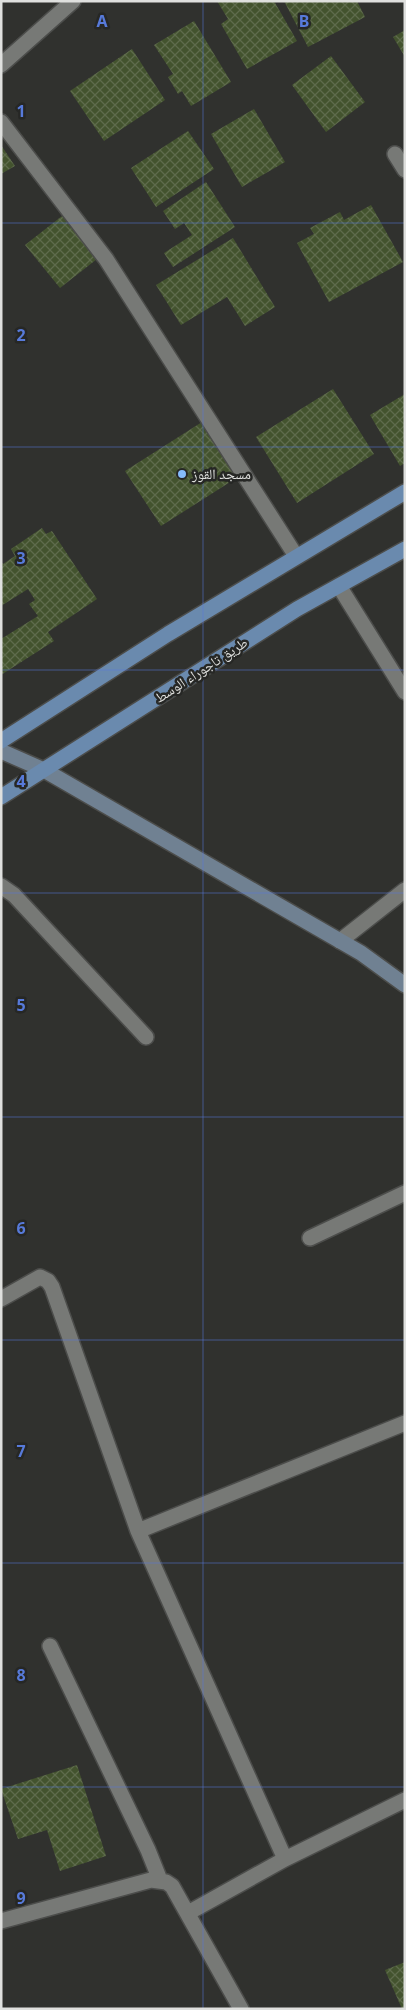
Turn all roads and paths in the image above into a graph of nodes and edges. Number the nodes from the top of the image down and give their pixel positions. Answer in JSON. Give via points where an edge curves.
{"nodes":[{"id":1,"x":72,"y":1,"type":"edge"},
{"id":2,"x":1,"y":65,"type":"edge"},
{"id":3,"x":1,"y":122,"type":"edge"},
{"id":4,"x":395,"y":154,"type":"dead end"},
{"id":5,"x":405,"y":170,"type":"edge"},
{"id":6,"x":405,"y":492,"type":"edge"},
{"id":7,"x":405,"y":549,"type":"edge"},
{"id":8,"x":296,"y":556,"type":"junction"},
{"id":9,"x":339,"y":586,"type":"junction"},
{"id":10,"x":405,"y":692,"type":"edge"},
{"id":11,"x":1,"y":741,"type":"edge"},
{"id":12,"x":1,"y":751,"type":"edge"},
{"id":13,"x":44,"y":770,"type":"junction"},
{"id":14,"x":1,"y":797,"type":"edge"},
{"id":15,"x":1,"y":886,"type":"edge"},
{"id":16,"x":405,"y":890,"type":"edge"},
{"id":17,"x":340,"y":940,"type":"junction"},
{"id":18,"x":405,"y":985,"type":"edge"},
{"id":19,"x":146,"y":1037,"type":"dead end"},
{"id":20,"x":405,"y":1193,"type":"edge"},
{"id":21,"x":310,"y":1238,"type":"dead end"},
{"id":22,"x":1,"y":1299,"type":"edge"},
{"id":23,"x":405,"y":1423,"type":"edge"},
{"id":24,"x":138,"y":1531,"type":"junction"},
{"id":25,"x":50,"y":1646,"type":"dead end"},
{"id":26,"x":405,"y":1800,"type":"edge"},
{"id":27,"x":285,"y":1859,"type":"junction"},
{"id":28,"x":160,"y":1880,"type":"junction"},
{"id":29,"x":188,"y":1913,"type":"junction"},
{"id":30,"x":1,"y":1921,"type":"edge"},
{"id":31,"x":241,"y":2009,"type":"edge"}],
"edges":[{"from":1,"to":2,"type":"street"},
{"from":3,"to":8,"type":"street","via":[[106,259]]},
{"from":4,"to":5,"type":"street"},
{"from":6,"to":8,"type":"main road"},
{"from":7,"to":9,"type":"main road","name":"طريق تاجوراء الوسط"},
{"from":8,"to":11,"type":"main road"},
{"from":9,"to":10,"type":"street"},
{"from":9,"to":13,"type":"main road","name":"طريق تاجوراء الوسط","via":[[297,609]]},
{"from":12,"to":13,"type":"street"},
{"from":13,"to":14,"type":"main road","name":"طريق تاجوراء الوسط"},
{"from":13,"to":17,"type":"street"},
{"from":15,"to":19,"type":"street","via":[[14,895]]},
{"from":16,"to":17,"type":"street"},
{"from":17,"to":18,"type":"street"},
{"from":20,"to":21,"type":"street"},
{"from":22,"to":24,"type":"street","via":[[40,1276],[48,1281]]},
{"from":23,"to":24,"type":"street"},
{"from":24,"to":27,"type":"street"},
{"from":25,"to":28,"type":"street"},
{"from":26,"to":27,"type":"street"},
{"from":27,"to":29,"type":"street"},
{"from":28,"to":29,"type":"street","via":[[172,1886]]},
{"from":28,"to":30,"type":"street"},
{"from":29,"to":31,"type":"street"}]}
